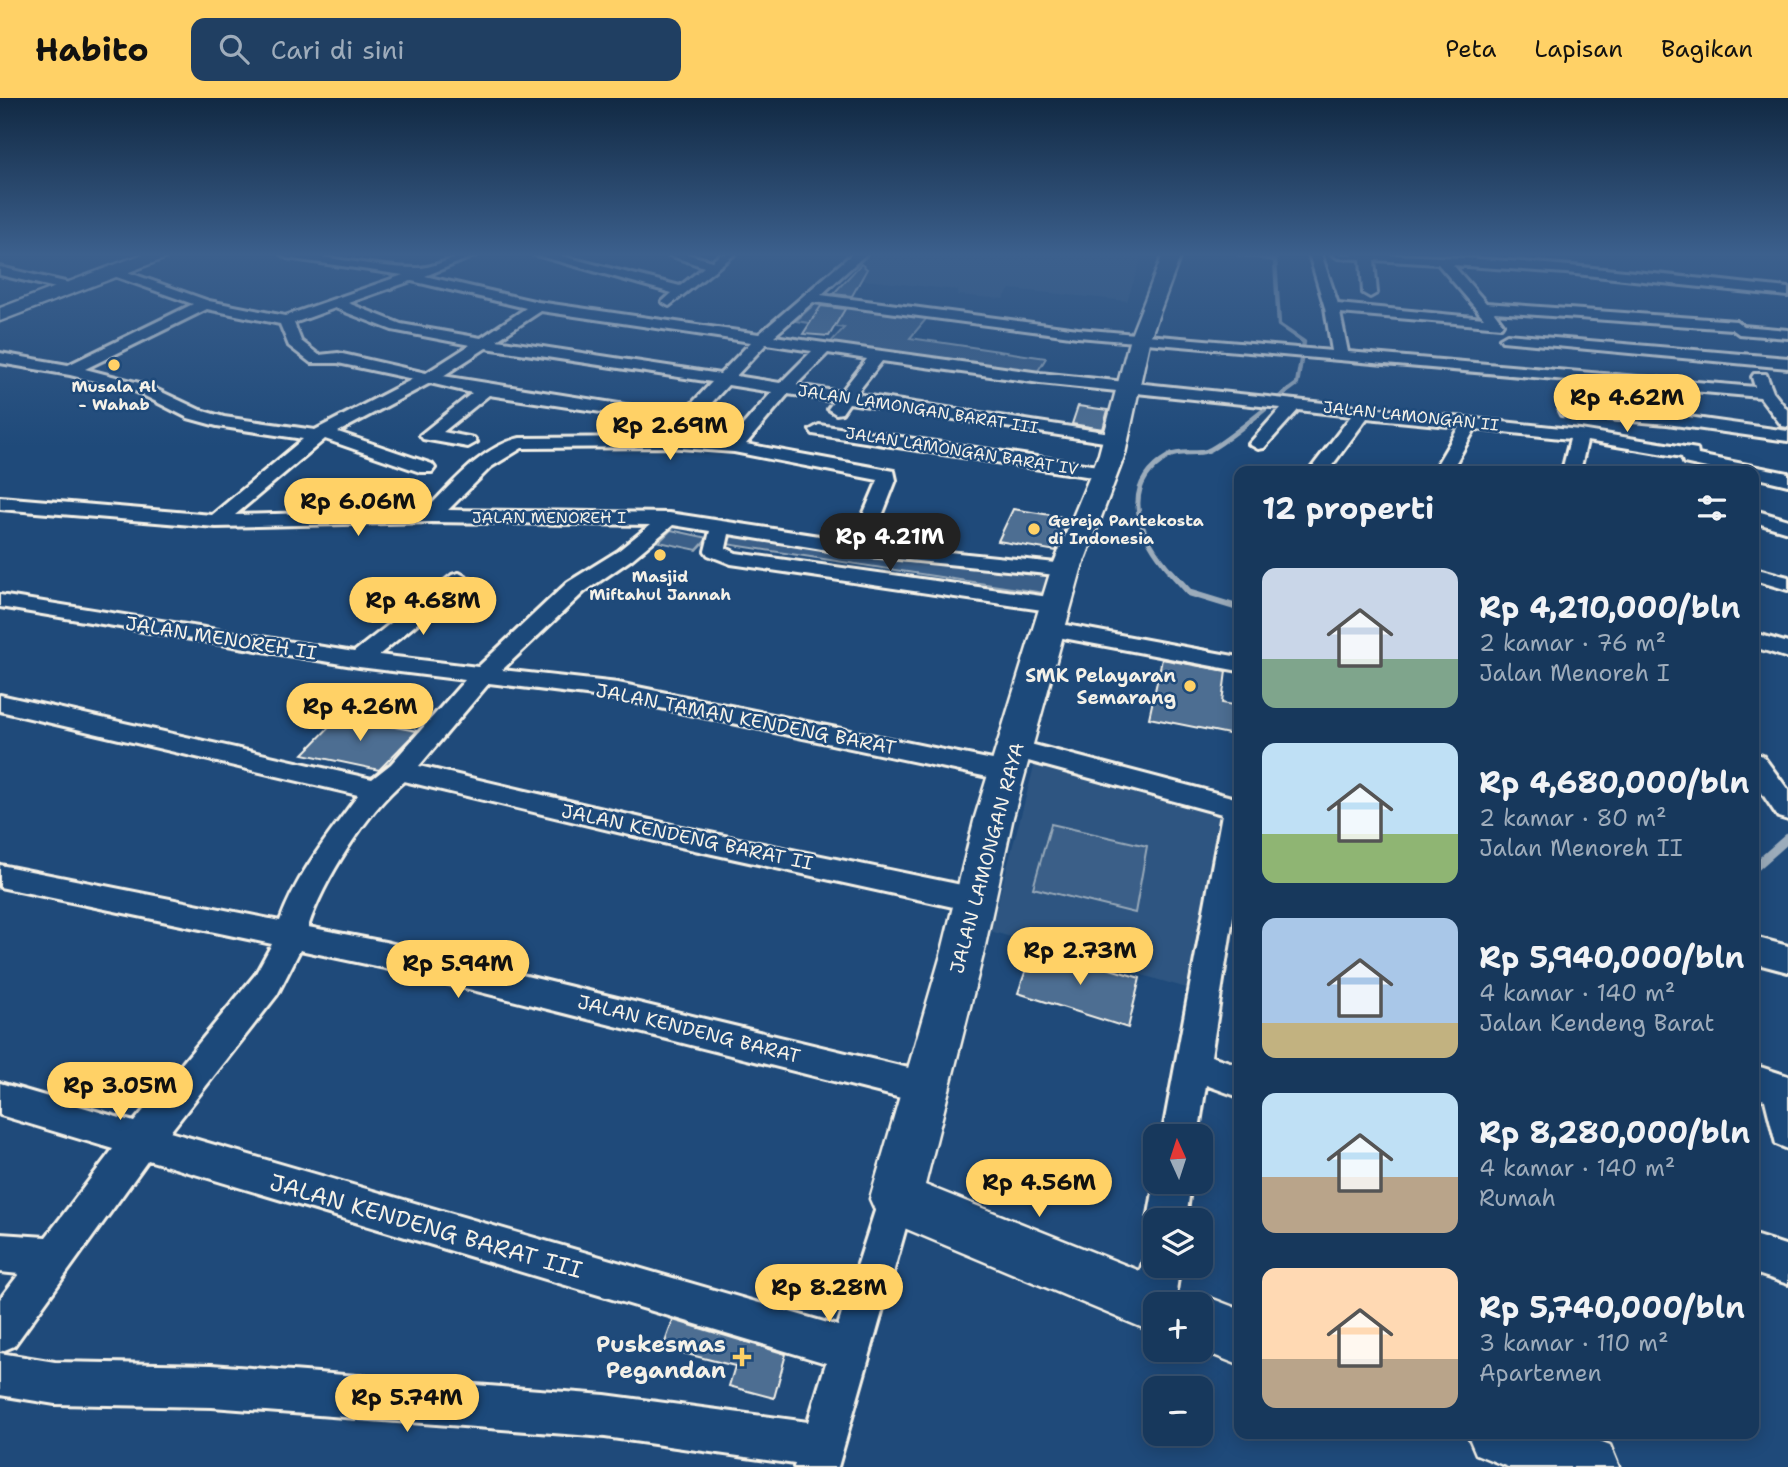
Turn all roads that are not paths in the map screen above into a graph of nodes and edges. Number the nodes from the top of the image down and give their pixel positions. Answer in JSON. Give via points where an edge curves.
{"nodes":[{"id":1,"x":176,"y":318,"type":"edge"},
{"id":2,"x":271,"y":318,"type":"edge"},
{"id":3,"x":295,"y":318,"type":"edge"},
{"id":4,"x":373,"y":318,"type":"edge"},
{"id":5,"x":520,"y":318,"type":"edge"},
{"id":6,"x":615,"y":318,"type":"edge"},
{"id":7,"x":653,"y":318,"type":"edge"},
{"id":8,"x":787,"y":318,"type":"edge"},
{"id":9,"x":975,"y":318,"type":"edge"},
{"id":10,"x":1148,"y":318,"type":"edge"},
{"id":11,"x":1334,"y":318,"type":"edge"},
{"id":12,"x":1433,"y":318,"type":"edge"},
{"id":13,"x":1491,"y":318,"type":"edge"},
{"id":14,"x":1615,"y":318,"type":"edge"},
{"id":15,"x":1730,"y":318,"type":"edge"},
{"id":16,"x":286,"y":321,"type":"junction"},
{"id":17,"x":648,"y":323,"type":"junction"},
{"id":18,"x":1496,"y":324,"type":"junction"},
{"id":19,"x":1738,"y":328,"type":"junction"},
{"id":20,"x":1788,"y":334,"type":"edge"},
{"id":21,"x":1140,"y":338,"type":"junction"},
{"id":22,"x":1507,"y":338,"type":"junction"},
{"id":23,"x":762,"y":339,"type":"junction"},
{"id":24,"x":482,"y":343,"type":"junction"},
{"id":25,"x":824,"y":348,"type":"junction"},
{"id":26,"x":1647,"y":350,"type":"junction"},
{"id":27,"x":1286,"y":352,"type":"joint"},
{"id":28,"x":878,"y":355,"type":"junction"},
{"id":29,"x":1341,"y":356,"type":"junction"},
{"id":30,"x":0,"y":358,"type":"edge"},
{"id":31,"x":1755,"y":359,"type":"junction"},
{"id":32,"x":1788,"y":363,"type":"edge"},
{"id":33,"x":69,"y":370,"type":"junction"},
{"id":34,"x":1534,"y":372,"type":"junction"},
{"id":35,"x":427,"y":378,"type":"junction"},
{"id":36,"x":720,"y":380,"type":"junction"},
{"id":37,"x":1664,"y":384,"type":"junction"},
{"id":38,"x":1130,"y":387,"type":"junction"},
{"id":39,"x":783,"y":389,"type":"junction"},
{"id":40,"x":485,"y":390,"type":"junction"},
{"id":41,"x":1765,"y":393,"type":"junction"},
{"id":42,"x":844,"y":398,"type":"junction"},
{"id":43,"x":1259,"y":400,"type":"joint"},
{"id":44,"x":1559,"y":401,"type":"junction"},
{"id":45,"x":1295,"y":404,"type":"junction"},
{"id":46,"x":1363,"y":412,"type":"junction"},
{"id":47,"x":685,"y":420,"type":"junction"},
{"id":48,"x":1691,"y":422,"type":"junction"},
{"id":49,"x":1788,"y":422,"type":"edge"},
{"id":50,"x":1470,"y":423,"type":"junction"},
{"id":51,"x":820,"y":430,"type":"junction"},
{"id":52,"x":321,"y":434,"type":"junction"},
{"id":53,"x":1580,"y":435,"type":"junction"},
{"id":54,"x":1788,"y":436,"type":"edge"},
{"id":55,"x":1116,"y":439,"type":"junction"},
{"id":56,"x":468,"y":442,"type":"dead end"},
{"id":57,"x":667,"y":442,"type":"junction"},
{"id":58,"x":1258,"y":444,"type":"dead end"},
{"id":59,"x":734,"y":447,"type":"junction"},
{"id":60,"x":798,"y":457,"type":"junction"},
{"id":61,"x":1690,"y":461,"type":"edge"},
{"id":62,"x":1322,"y":466,"type":"edge"},
{"id":63,"x":1445,"y":466,"type":"edge"},
{"id":64,"x":1572,"y":466,"type":"edge"},
{"id":65,"x":1718,"y":466,"type":"edge"},
{"id":66,"x":426,"y":468,"type":"dead end"},
{"id":67,"x":1105,"y":473,"type":"junction"},
{"id":68,"x":1759,"y":473,"type":"edge"},
{"id":69,"x":1788,"y":479,"type":"edge"},
{"id":70,"x":0,"y":503,"type":"edge"},
{"id":71,"x":431,"y":516,"type":"junction"},
{"id":72,"x":1759,"y":517,"type":"edge"},
{"id":73,"x":669,"y":519,"type":"junction"},
{"id":74,"x":216,"y":521,"type":"junction"},
{"id":75,"x":720,"y":526,"type":"junction"},
{"id":76,"x":1788,"y":526,"type":"edge"},
{"id":77,"x":868,"y":550,"type":"junction"},
{"id":78,"x":1066,"y":570,"type":"junction"},
{"id":79,"x":1759,"y":576,"type":"edge"},
{"id":80,"x":862,"y":578,"type":"junction"},
{"id":81,"x":459,"y":579,"type":"dead end"},
{"id":82,"x":1788,"y":584,"type":"edge"},
{"id":83,"x":0,"y":601,"type":"edge"},
{"id":84,"x":1053,"y":617,"type":"junction"},
{"id":85,"x":1759,"y":642,"type":"edge"},
{"id":86,"x":1788,"y":651,"type":"edge"},
{"id":87,"x":359,"y":660,"type":"junction"},
{"id":88,"x":1234,"y":663,"type":"edge"},
{"id":89,"x":484,"y":674,"type":"junction"},
{"id":90,"x":0,"y":702,"type":"edge"},
{"id":91,"x":1011,"y":761,"type":"junction"},
{"id":92,"x":1759,"y":769,"type":"edge"},
{"id":93,"x":400,"y":771,"type":"junction"},
{"id":94,"x":376,"y":790,"type":"junction"},
{"id":95,"x":1234,"y":807,"type":"edge"},
{"id":96,"x":1788,"y":810,"type":"edge"},
{"id":97,"x":1234,"y":855,"type":"edge"},
{"id":98,"x":0,"y":876,"type":"edge"},
{"id":99,"x":976,"y":900,"type":"junction"},
{"id":100,"x":1228,"y":926,"type":"edge"},
{"id":101,"x":289,"y":938,"type":"junction"},
{"id":102,"x":1759,"y":951,"type":"edge"},
{"id":103,"x":1788,"y":959,"type":"edge"},
{"id":104,"x":1191,"y":1065,"type":"junction"},
{"id":105,"x":1234,"y":1079,"type":"edge"},
{"id":106,"x":1774,"y":1087,"type":"edge"},
{"id":107,"x":925,"y":1088,"type":"junction"},
{"id":108,"x":0,"y":1099,"type":"edge"},
{"id":109,"x":1182,"y":1124,"type":"edge"},
{"id":110,"x":1788,"y":1132,"type":"edge"},
{"id":111,"x":140,"y":1142,"type":"junction"},
{"id":112,"x":896,"y":1199,"type":"junction"},
{"id":113,"x":0,"y":1253,"type":"edge"},
{"id":114,"x":1759,"y":1256,"type":"edge"},
{"id":115,"x":53,"y":1257,"type":"junction"},
{"id":116,"x":1788,"y":1265,"type":"edge"},
{"id":117,"x":1143,"y":1300,"type":"edge"},
{"id":118,"x":1213,"y":1327,"type":"edge"},
{"id":119,"x":0,"y":1332,"type":"edge"},
{"id":120,"x":1234,"y":1335,"type":"edge"},
{"id":121,"x":853,"y":1351,"type":"junction"},
{"id":122,"x":0,"y":1374,"type":"edge"},
{"id":123,"x":1513,"y":1439,"type":"edge"},
{"id":124,"x":820,"y":1456,"type":"edge"},
{"id":125,"x":1588,"y":1467,"type":"edge"}],
"edges":[{"from":1,"to":33,"type":"street"},
{"from":2,"to":16,"type":"street"},
{"from":3,"to":16,"type":"street"},
{"from":4,"to":24,"type":"street","via":[[397,327]]},
{"from":5,"to":24,"type":"street"},
{"from":6,"to":17,"type":"street"},
{"from":7,"to":17,"type":"street"},
{"from":8,"to":23,"type":"street"},
{"from":9,"to":21,"type":"street"},
{"from":10,"to":21,"type":"street","name":"JALAN LAMONGAN RAYA"},
{"from":11,"to":29,"type":"street"},
{"from":12,"to":18,"type":"street"},
{"from":13,"to":18,"type":"street"},
{"from":14,"to":19,"type":"street"},
{"from":15,"to":19,"type":"street"},
{"from":16,"to":35,"type":"street","via":[[295,343],[313,359],[338,358]]},
{"from":17,"to":23,"type":"street"},
{"from":18,"to":22,"type":"street"},
{"from":19,"to":20,"type":"street"},
{"from":19,"to":31,"type":"street"},
{"from":21,"to":27,"type":"street"},
{"from":21,"to":38,"type":"street","name":"JALAN LAMONGAN RAYA"},
{"from":22,"to":26,"type":"street"},
{"from":22,"to":34,"type":"street"},
{"from":23,"to":25,"type":"street","name":"JALAN LAMONGAN II"},
{"from":23,"to":36,"type":"street"},
{"from":24,"to":35,"type":"street"},
{"from":24,"to":36,"type":"street"},
{"from":25,"to":28,"type":"street","name":"JALAN LAMONGAN II"},
{"from":25,"to":39,"type":"street"},
{"from":26,"to":31,"type":"street"},
{"from":26,"to":37,"type":"street"},
{"from":27,"to":29,"type":"street"},
{"from":28,"to":38,"type":"street","name":"JALAN LAMONGAN II"},
{"from":28,"to":42,"type":"street"},
{"from":29,"to":34,"type":"street"},
{"from":30,"to":33,"type":"street"},
{"from":31,"to":32,"type":"street"},
{"from":31,"to":41,"type":"street"},
{"from":33,"to":52,"type":"street","via":[[141,388],[194,414],[223,422]]},
{"from":34,"to":37,"type":"street"},
{"from":34,"to":44,"type":"street"},
{"from":35,"to":40,"type":"street"},
{"from":35,"to":52,"type":"street"},
{"from":36,"to":39,"type":"street","name":"JALAN LAMONGAN BARAT III"},
{"from":36,"to":47,"type":"street"},
{"from":37,"to":41,"type":"street"},
{"from":38,"to":43,"type":"street","name":"JALAN LAMONGAN II"},
{"from":38,"to":55,"type":"street","name":"JALAN LAMONGAN RAYA"},
{"from":39,"to":42,"type":"street","name":"JALAN LAMONGAN BARAT III"},
{"from":39,"to":59,"type":"street"},
{"from":40,"to":47,"type":"street"},
{"from":40,"to":56,"type":"street","via":[[429,435]]},
{"from":41,"to":49,"type":"street"},
{"from":42,"to":51,"type":"street"},
{"from":42,"to":55,"type":"street","name":"JALAN LAMONGAN BARAT III"},
{"from":43,"to":45,"type":"street","name":"JALAN LAMONGAN II"},
{"from":44,"to":48,"type":"street"},
{"from":44,"to":53,"type":"street"},
{"from":45,"to":46,"type":"street","name":"JALAN LAMONGAN II"},
{"from":45,"to":58,"type":"street"},
{"from":46,"to":50,"type":"street","name":"JALAN LAMONGAN II"},
{"from":46,"to":62,"type":"street"},
{"from":47,"to":57,"type":"street"},
{"from":48,"to":54,"type":"street"},
{"from":48,"to":61,"type":"street"},
{"from":50,"to":53,"type":"street","name":"JALAN LAMONGAN II"},
{"from":50,"to":63,"type":"street"},
{"from":51,"to":60,"type":"street"},
{"from":51,"to":67,"type":"street","name":"JALAN LAMONGAN BARAT IV"},
{"from":52,"to":66,"type":"street"},
{"from":52,"to":74,"type":"street"},
{"from":53,"to":61,"type":"street","name":"JALAN LAMONGAN II"},
{"from":53,"to":64,"type":"street"},
{"from":55,"to":67,"type":"street","name":"JALAN LAMONGAN RAYA"},
{"from":57,"to":59,"type":"street"},
{"from":57,"to":71,"type":"street","via":[[515,444]]},
{"from":59,"to":60,"type":"street"},
{"from":60,"to":77,"type":"street","via":[[888,476]]},
{"from":61,"to":65,"type":"street","name":"JALAN LAMONGAN II"},
{"from":67,"to":78,"type":"street","name":"JALAN LAMONGAN RAYA"},
{"from":68,"to":69,"type":"street"},
{"from":70,"to":74,"type":"street","name":"JALAN MENOREH I"},
{"from":71,"to":73,"type":"street","name":"JALAN MENOREH I"},
{"from":71,"to":74,"type":"street","name":"JALAN MENOREH I"},
{"from":72,"to":76,"type":"street"},
{"from":73,"to":75,"type":"street","name":"JALAN MENOREH I"},
{"from":73,"to":89,"type":"street","via":[[576,587]]},
{"from":75,"to":77,"type":"street","name":"JALAN MENOREH I"},
{"from":75,"to":80,"type":"street","via":[[715,551],[721,555]]},
{"from":77,"to":78,"type":"street","name":"JALAN MENOREH I"},
{"from":77,"to":80,"type":"street"},
{"from":78,"to":84,"type":"street","name":"JALAN LAMONGAN RAYA"},
{"from":79,"to":82,"type":"street"},
{"from":80,"to":84,"type":"street"},
{"from":81,"to":87,"type":"street"},
{"from":83,"to":87,"type":"street","name":"JALAN MENOREH II"},
{"from":84,"to":88,"type":"street"},
{"from":84,"to":91,"type":"street","name":"JALAN LAMONGAN RAYA"},
{"from":85,"to":86,"type":"street"},
{"from":87,"to":89,"type":"street","name":"JALAN MENOREH II"},
{"from":89,"to":91,"type":"street","name":"JALAN TAMAN KENDENG BARAT","via":[[618,691]]},
{"from":89,"to":93,"type":"street"},
{"from":90,"to":94,"type":"street"},
{"from":91,"to":95,"type":"street","name":"JALAN TAMAN KENDENG BARAT"},
{"from":91,"to":99,"type":"street","name":"JALAN LAMONGAN RAYA"},
{"from":92,"to":96,"type":"street"},
{"from":93,"to":94,"type":"street"},
{"from":93,"to":99,"type":"street","name":"JALAN KENDENG BARAT II"},
{"from":94,"to":101,"type":"street","via":[[317,874]]},
{"from":97,"to":100,"type":"street"},
{"from":98,"to":101,"type":"street","name":"JALAN KENDENG BARAT"},
{"from":99,"to":107,"type":"street","name":"JALAN LAMONGAN RAYA"},
{"from":100,"to":104,"type":"street"},
{"from":101,"to":107,"type":"street","name":"JALAN KENDENG BARAT","via":[[385,955]]},
{"from":101,"to":111,"type":"street","via":[[266,985]]},
{"from":102,"to":103,"type":"street"},
{"from":104,"to":105,"type":"street"},
{"from":104,"to":109,"type":"street"},
{"from":106,"to":110,"type":"street"},
{"from":107,"to":112,"type":"street","name":"JALAN LAMONGAN RAYA"},
{"from":108,"to":111,"type":"street","name":"JALAN KENDENG BARAT III"},
{"from":111,"to":115,"type":"street"},
{"from":111,"to":121,"type":"street","name":"JALAN KENDENG BARAT III"},
{"from":112,"to":117,"type":"street"},
{"from":112,"to":121,"type":"street","name":"JALAN LAMONGAN RAYA"},
{"from":113,"to":115,"type":"street"},
{"from":114,"to":116,"type":"street"},
{"from":115,"to":119,"type":"street"},
{"from":118,"to":120,"type":"street"},
{"from":121,"to":124,"type":"street","name":"JALAN LAMONGAN RAYA"},
{"from":122,"to":124,"type":"street","via":[[55,1383],[212,1386],[605,1416]]},
{"from":123,"to":125,"type":"street"}]}
